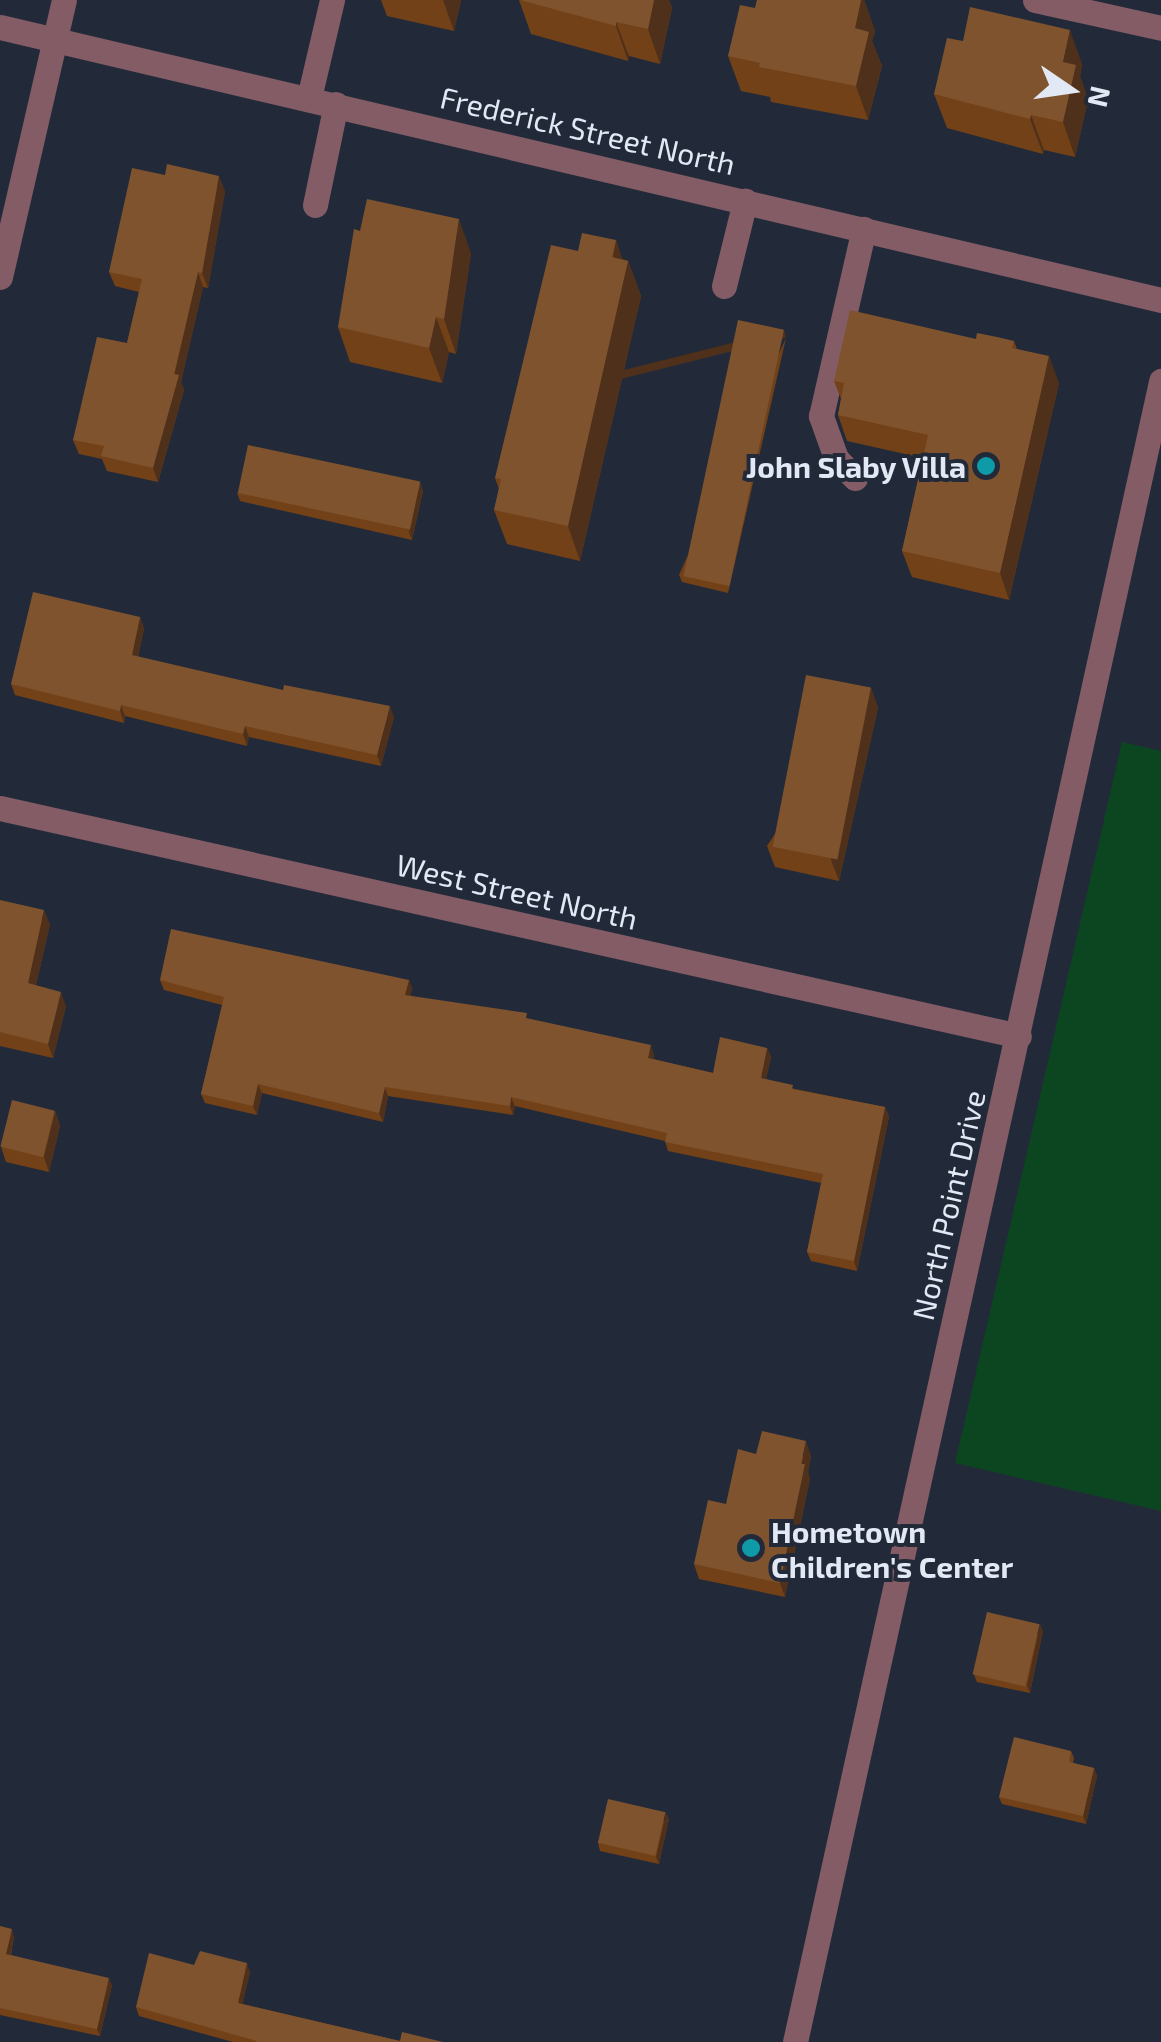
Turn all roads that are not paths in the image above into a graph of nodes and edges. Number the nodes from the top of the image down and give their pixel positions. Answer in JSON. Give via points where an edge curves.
{"nodes":[{"id":1,"x":64,"y":0,"type":"edge"},
{"id":2,"x":332,"y":0,"type":"edge"},
{"id":3,"x":1035,"y":0,"type":"edge"},
{"id":4,"x":0,"y":26,"type":"edge"},
{"id":5,"x":1161,"y":28,"type":"edge"},
{"id":6,"x":55,"y":38,"type":"junction"},
{"id":7,"x":310,"y":98,"type":"junction"},
{"id":8,"x":336,"y":104,"type":"junction"},
{"id":9,"x":744,"y":201,"type":"junction"},
{"id":10,"x":315,"y":205,"type":"dead end"},
{"id":11,"x":864,"y":229,"type":"junction"},
{"id":12,"x":0,"y":276,"type":"edge"},
{"id":13,"x":724,"y":286,"type":"dead end"},
{"id":14,"x":1161,"y":300,"type":"edge"},
{"id":15,"x":1161,"y":380,"type":"edge"},
{"id":16,"x":855,"y":478,"type":"dead end"},
{"id":17,"x":0,"y":808,"type":"edge"},
{"id":18,"x":1019,"y":1036,"type":"junction"},
{"id":19,"x":795,"y":2042,"type":"edge"}],
"edges":[{"from":1,"to":6,"type":"street"},
{"from":2,"to":7,"type":"street"},
{"from":3,"to":5,"type":"street"},
{"from":4,"to":6,"type":"street","name":"Frederick Street North"},
{"from":6,"to":7,"type":"street","name":"Frederick Street North"},
{"from":6,"to":12,"type":"street"},
{"from":7,"to":8,"type":"street","name":"Frederick Street North"},
{"from":8,"to":9,"type":"street","name":"Frederick Street North"},
{"from":8,"to":10,"type":"street"},
{"from":9,"to":11,"type":"street","name":"Frederick Street North"},
{"from":9,"to":13,"type":"street"},
{"from":11,"to":14,"type":"street","name":"Frederick Street North"},
{"from":11,"to":16,"type":"street","via":[[821,416],[836,458]]},
{"from":15,"to":18,"type":"street","name":"North Point Drive"},
{"from":17,"to":18,"type":"street","name":"West Street North"},
{"from":18,"to":19,"type":"street","name":"North Point Drive"}]}
